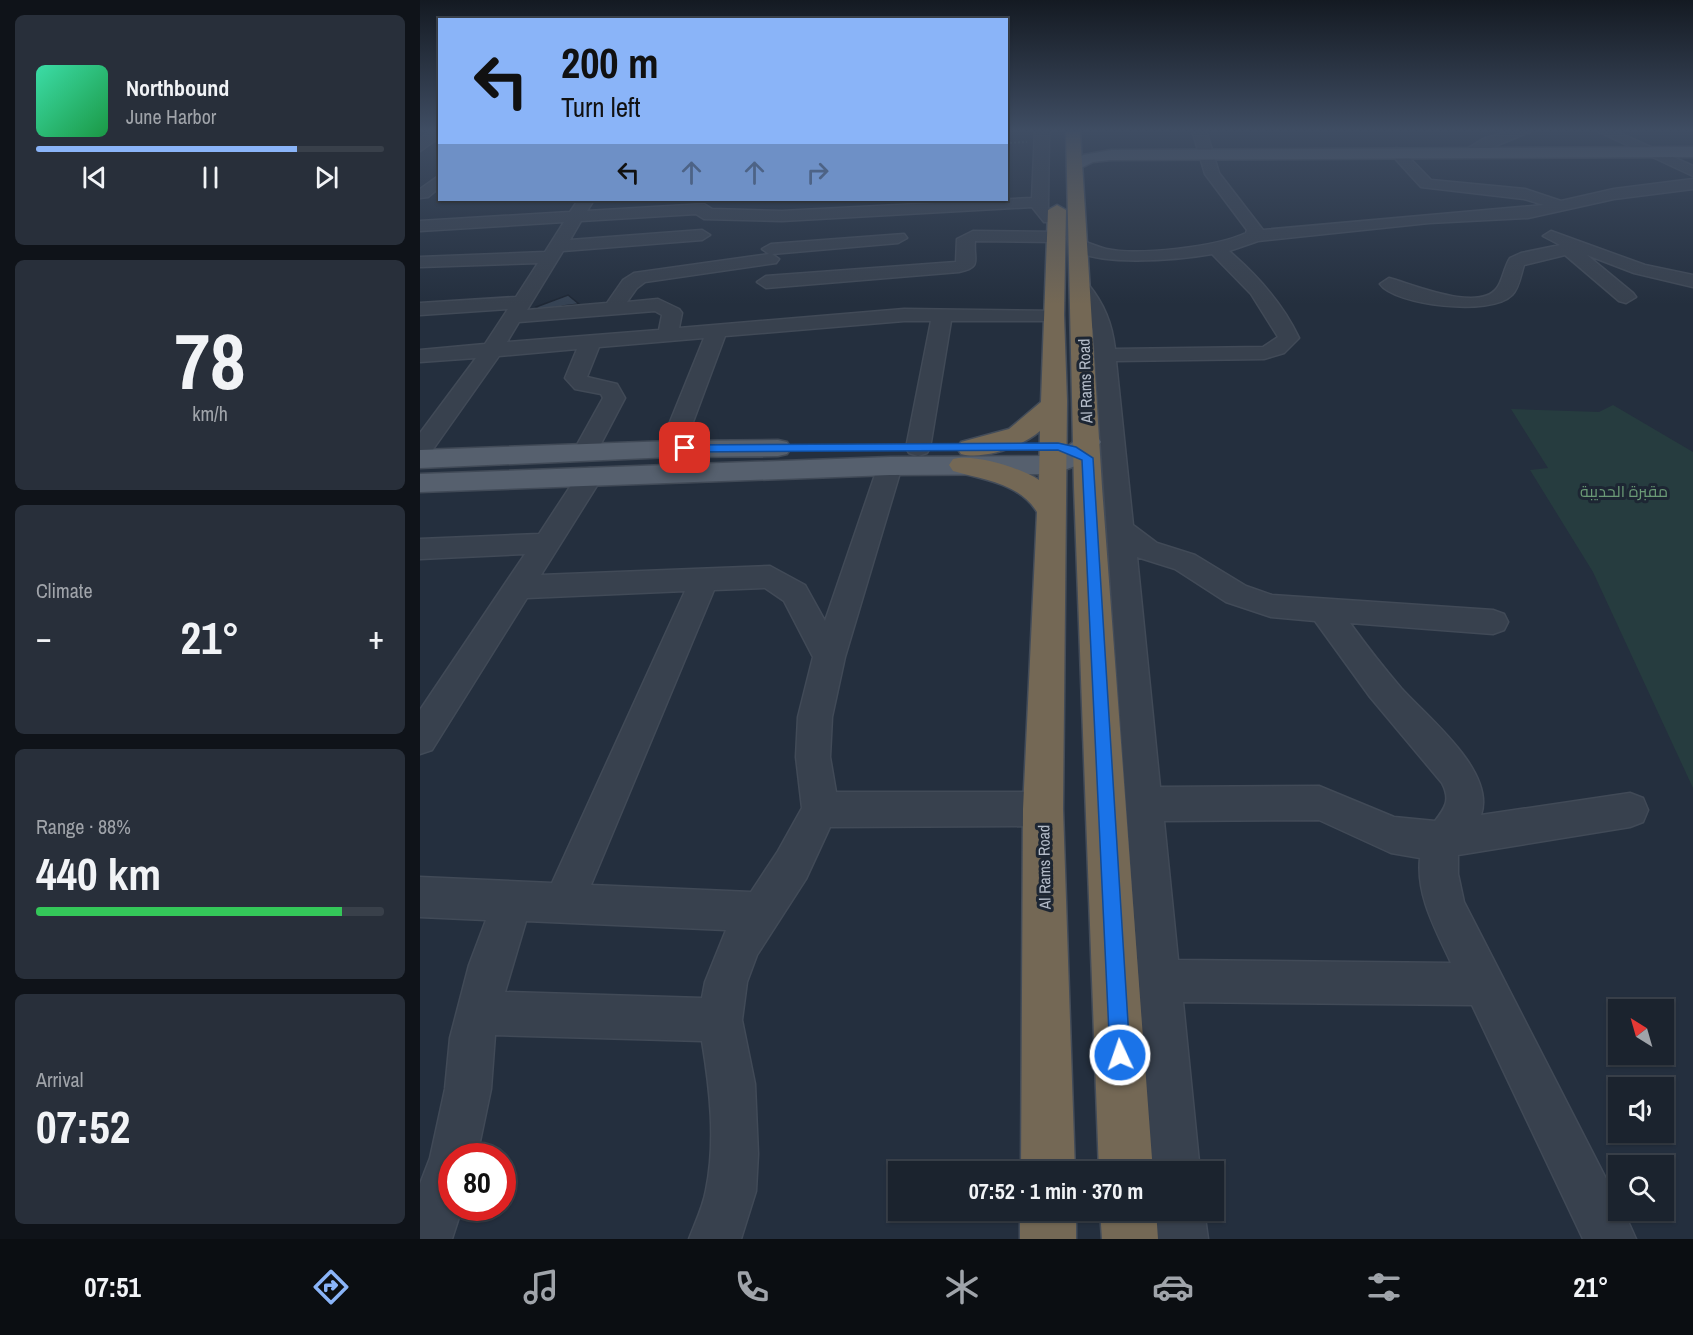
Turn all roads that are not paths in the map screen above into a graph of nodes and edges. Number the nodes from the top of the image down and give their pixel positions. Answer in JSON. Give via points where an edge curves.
{"nodes":[{"id":1,"x":1040,"y":188,"type":"edge"},
{"id":2,"x":1062,"y":188,"type":"edge"},
{"id":3,"x":1076,"y":188,"type":"edge"},
{"id":4,"x":1222,"y":188,"type":"edge"},
{"id":5,"x":1464,"y":188,"type":"edge"},
{"id":6,"x":1663,"y":188,"type":"edge"},
{"id":7,"x":421,"y":189,"type":"edge"},
{"id":8,"x":438,"y":198,"type":"edge"},
{"id":9,"x":440,"y":201,"type":"edge"},
{"id":10,"x":1040,"y":202,"type":"junction"},
{"id":11,"x":951,"y":203,"type":"edge"},
{"id":12,"x":896,"y":204,"type":"edge"},
{"id":13,"x":1562,"y":206,"type":"junction"},
{"id":14,"x":704,"y":207,"type":"edge"},
{"id":15,"x":581,"y":208,"type":"edge"},
{"id":16,"x":785,"y":208,"type":"edge"},
{"id":17,"x":819,"y":213,"type":"junction"},
{"id":18,"x":1511,"y":214,"type":"junction"},
{"id":19,"x":423,"y":226,"type":"edge"},
{"id":20,"x":1057,"y":230,"type":"junction"},
{"id":21,"x":702,"y":235,"type":"junction"},
{"id":22,"x":1254,"y":236,"type":"junction"},
{"id":23,"x":1551,"y":236,"type":"junction"},
{"id":24,"x":898,"y":238,"type":"junction"},
{"id":25,"x":817,"y":245,"type":"junction"},
{"id":26,"x":1079,"y":245,"type":"junction"},
{"id":27,"x":1569,"y":249,"type":"junction"},
{"id":28,"x":1217,"y":250,"type":"junction"},
{"id":29,"x":552,"y":251,"type":"junction"},
{"id":30,"x":770,"y":254,"type":"junction"},
{"id":31,"x":1110,"y":255,"type":"junction"},
{"id":32,"x":420,"y":262,"type":"edge"},
{"id":33,"x":702,"y":267,"type":"junction"},
{"id":34,"x":901,"y":272,"type":"junction"},
{"id":35,"x":1081,"y":277,"type":"junction"},
{"id":36,"x":1693,"y":281,"type":"edge"},
{"id":37,"x":766,"y":282,"type":"junction"},
{"id":38,"x":1389,"y":284,"type":"dead end"},
{"id":39,"x":1626,"y":297,"type":"dead end"},
{"id":40,"x":614,"y":308,"type":"junction"},
{"id":41,"x":420,"y":309,"type":"edge"},
{"id":42,"x":516,"y":309,"type":"junction"},
{"id":43,"x":904,"y":315,"type":"junction"},
{"id":44,"x":942,"y":315,"type":"junction"},
{"id":45,"x":1053,"y":315,"type":"junction"},
{"id":46,"x":755,"y":326,"type":"junction"},
{"id":47,"x":718,"y":329,"type":"junction"},
{"id":48,"x":668,"y":334,"type":"junction"},
{"id":49,"x":591,"y":341,"type":"junction"},
{"id":50,"x":492,"y":350,"type":"junction"},
{"id":51,"x":1106,"y":355,"type":"junction"},
{"id":52,"x":420,"y":356,"type":"edge"},
{"id":53,"x":1054,"y":401,"type":"junction"},
{"id":54,"x":671,"y":448,"type":"junction"},
{"id":55,"x":699,"y":448,"type":"junction"},
{"id":56,"x":918,"y":448,"type":"junction"},
{"id":57,"x":420,"y":450,"type":"edge"},
{"id":58,"x":1072,"y":453,"type":"junction"},
{"id":59,"x":966,"y":457,"type":"junction"},
{"id":60,"x":420,"y":459,"type":"edge"},
{"id":61,"x":587,"y":464,"type":"junction"},
{"id":62,"x":890,"y":466,"type":"junction"},
{"id":63,"x":420,"y":483,"type":"edge"},
{"id":64,"x":1052,"y":512,"type":"junction"},
{"id":65,"x":1121,"y":530,"type":"junction"},
{"id":66,"x":547,"y":543,"type":"junction"},
{"id":67,"x":420,"y":549,"type":"edge"},
{"id":68,"x":1158,"y":555,"type":"junction"},
{"id":69,"x":1124,"y":574,"type":"junction"},
{"id":70,"x":704,"y":580,"type":"junction"},
{"id":71,"x":519,"y":587,"type":"junction"},
{"id":72,"x":1324,"y":611,"type":"junction"},
{"id":73,"x":1493,"y":622,"type":"dead end"},
{"id":74,"x":829,"y":657,"type":"junction"},
{"id":75,"x":420,"y":739,"type":"edge"},
{"id":76,"x":1144,"y":804,"type":"junction"},
{"id":77,"x":1043,"y":809,"type":"junction"},
{"id":78,"x":820,"y":810,"type":"junction"},
{"id":79,"x":1630,"y":810,"type":"dead end"},
{"id":80,"x":1445,"y":840,"type":"junction"},
{"id":81,"x":420,"y":897,"type":"edge"},
{"id":82,"x":513,"y":902,"type":"junction"},
{"id":83,"x":563,"y":904,"type":"junction"},
{"id":84,"x":759,"y":912,"type":"junction"},
{"id":85,"x":1159,"y":981,"type":"junction"},
{"id":86,"x":1484,"y":984,"type":"junction"},
{"id":87,"x":478,"y":1013,"type":"junction"},
{"id":88,"x":720,"y":1020,"type":"junction"},
{"id":89,"x":456,"y":1143,"type":"edge"},
{"id":90,"x":1048,"y":1161,"type":"edge"},
{"id":91,"x":1125,"y":1161,"type":"edge"},
{"id":92,"x":1175,"y":1161,"type":"edge"},
{"id":93,"x":438,"y":1203,"type":"edge"},
{"id":94,"x":1048,"y":1221,"type":"edge"},
{"id":95,"x":1129,"y":1221,"type":"edge"},
{"id":96,"x":1180,"y":1221,"type":"edge"},
{"id":97,"x":720,"y":1237,"type":"edge"},
{"id":98,"x":426,"y":1239,"type":"edge"},
{"id":99,"x":1048,"y":1239,"type":"edge"},
{"id":100,"x":1130,"y":1239,"type":"edge"},
{"id":101,"x":1182,"y":1239,"type":"edge"},
{"id":102,"x":1610,"y":1239,"type":"edge"}],
"edges":[{"from":1,"to":10,"type":"street"},
{"from":2,"to":20,"type":"highway","name":"Al Rams Road"},
{"from":3,"to":26,"type":"highway","name":"Al Rams Road"},
{"from":4,"to":22,"type":"street","via":[[1252,224]]},
{"from":5,"to":13,"type":"street","via":[[1525,194]]},
{"from":6,"to":13,"type":"street"},
{"from":7,"to":8,"type":"street"},
{"from":9,"to":19,"type":"street"},
{"from":10,"to":11,"type":"street"},
{"from":10,"to":20,"type":"street","via":[[1042,213]]},
{"from":11,"to":12,"type":"street"},
{"from":12,"to":17,"type":"street"},
{"from":12,"to":24,"type":"street"},
{"from":13,"to":18,"type":"street"},
{"from":14,"to":15,"type":"street"},
{"from":14,"to":16,"type":"street"},
{"from":14,"to":21,"type":"street"},
{"from":15,"to":19,"type":"street"},
{"from":15,"to":29,"type":"street"},
{"from":16,"to":17,"type":"street"},
{"from":16,"to":30,"type":"street"},
{"from":17,"to":25,"type":"street"},
{"from":18,"to":22,"type":"street","via":[[1429,218]]},
{"from":18,"to":23,"type":"street"},
{"from":20,"to":34,"type":"street","via":[[973,236],[966,239],[964,266]]},
{"from":20,"to":45,"type":"highway","name":"Al Rams Road"},
{"from":21,"to":29,"type":"street"},
{"from":21,"to":33,"type":"street"},
{"from":22,"to":28,"type":"street"},
{"from":23,"to":27,"type":"street"},
{"from":23,"to":36,"type":"street","via":[[1633,267]]},
{"from":24,"to":25,"type":"street"},
{"from":24,"to":34,"type":"street"},
{"from":25,"to":30,"type":"street"},
{"from":26,"to":31,"type":"street"},
{"from":26,"to":35,"type":"highway","name":"Al Rams Road"},
{"from":27,"to":38,"type":"street","via":[[1516,262],[1505,292],[1492,298],[1446,302]]},
{"from":27,"to":39,"type":"street"},
{"from":28,"to":31,"type":"street"},
{"from":28,"to":51,"type":"street","via":[[1279,319],[1289,338],[1284,344],[1264,353]]},
{"from":29,"to":32,"type":"street"},
{"from":29,"to":42,"type":"street"},
{"from":30,"to":33,"type":"street"},
{"from":30,"to":37,"type":"street"},
{"from":31,"to":35,"type":"street"},
{"from":33,"to":40,"type":"street","via":[[640,277],[630,284]]},
{"from":34,"to":37,"type":"street"},
{"from":34,"to":43,"type":"street"},
{"from":35,"to":51,"type":"street","via":[[1098,312]]},
{"from":35,"to":58,"type":"highway","name":"Al Rams Road"},
{"from":37,"to":46,"type":"street"},
{"from":40,"to":42,"type":"street"},
{"from":40,"to":48,"type":"street","via":[[664,306],[672,313]]},
{"from":41,"to":42,"type":"street"},
{"from":42,"to":50,"type":"street"},
{"from":43,"to":44,"type":"street"},
{"from":43,"to":46,"type":"street"},
{"from":44,"to":45,"type":"street"},
{"from":44,"to":56,"type":"street"},
{"from":45,"to":53,"type":"highway","name":"Al Rams Road"},
{"from":46,"to":47,"type":"street"},
{"from":47,"to":48,"type":"street"},
{"from":47,"to":54,"type":"street"},
{"from":48,"to":49,"type":"street"},
{"from":49,"to":50,"type":"street"},
{"from":49,"to":61,"type":"street","via":[[576,378],[583,384],[609,389],[614,398]]},
{"from":50,"to":52,"type":"street"},
{"from":50,"to":57,"type":"street"},
{"from":51,"to":65,"type":"street"},
{"from":53,"to":58,"type":"highway","name":"Al Rams Road"},
{"from":53,"to":59,"type":"highway","via":[[1026,432]]},
{"from":54,"to":55,"type":"main road"},
{"from":54,"to":61,"type":"main road"},
{"from":55,"to":56,"type":"main road"},
{"from":55,"to":61,"type":"main road","via":[[693,462],[680,468],[610,470]]},
{"from":56,"to":59,"type":"main road"},
{"from":58,"to":59,"type":"main road"},
{"from":58,"to":64,"type":"highway","name":"Al Rams Road"},
{"from":58,"to":91,"type":"highway","name":"Al Rams Road"},
{"from":59,"to":62,"type":"main road"},
{"from":59,"to":64,"type":"highway","via":[[1021,481],[1040,494]]},
{"from":60,"to":61,"type":"main road"},
{"from":61,"to":62,"type":"main road"},
{"from":61,"to":63,"type":"main road"},
{"from":61,"to":66,"type":"street"},
{"from":62,"to":74,"type":"street"},
{"from":64,"to":77,"type":"highway","name":"Al Rams Road"},
{"from":65,"to":68,"type":"street"},
{"from":65,"to":69,"type":"street"},
{"from":66,"to":67,"type":"street"},
{"from":66,"to":71,"type":"street"},
{"from":68,"to":69,"type":"street","via":[[1139,562]]},
{"from":68,"to":72,"type":"street","via":[[1185,562],[1253,601]]},
{"from":69,"to":76,"type":"street"},
{"from":70,"to":71,"type":"street"},
{"from":70,"to":74,"type":"street","via":[[770,577],[782,582],[795,592]]},
{"from":70,"to":83,"type":"street"},
{"from":71,"to":75,"type":"street"},
{"from":72,"to":73,"type":"street"},
{"from":72,"to":80,"type":"street","via":[[1366,669],[1460,779],[1466,804],[1464,815]]},
{"from":74,"to":78,"type":"street","via":[[815,717],[813,757]]},
{"from":76,"to":80,"type":"street","via":[[1319,804],[1391,836]]},
{"from":76,"to":85,"type":"street"},
{"from":77,"to":78,"type":"street"},
{"from":77,"to":90,"type":"highway","name":"Al Rams Road"},
{"from":78,"to":84,"type":"street","via":[[792,865]]},
{"from":79,"to":80,"type":"street"},
{"from":80,"to":86,"type":"street","via":[[1438,860],[1439,884],[1447,910]]},
{"from":81,"to":82,"type":"street"},
{"from":82,"to":83,"type":"street"},
{"from":82,"to":87,"type":"street"},
{"from":83,"to":84,"type":"street"},
{"from":84,"to":88,"type":"street","via":[[726,982]]},
{"from":85,"to":86,"type":"street"},
{"from":85,"to":92,"type":"street"},
{"from":86,"to":102,"type":"street"},
{"from":87,"to":88,"type":"street"},
{"from":87,"to":89,"type":"street"},
{"from":88,"to":97,"type":"street","via":[[732,1084],[734,1154],[731,1191]]},
{"from":93,"to":98,"type":"street"},
{"from":94,"to":99,"type":"highway"},
{"from":95,"to":100,"type":"highway"},
{"from":96,"to":101,"type":"street"}]}
